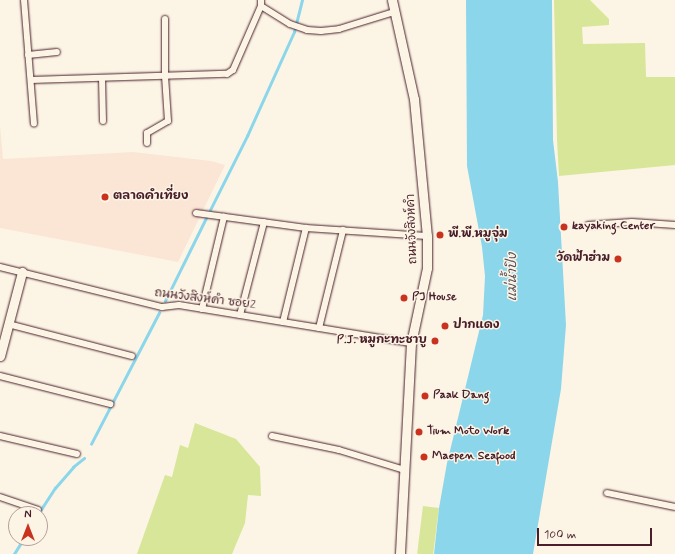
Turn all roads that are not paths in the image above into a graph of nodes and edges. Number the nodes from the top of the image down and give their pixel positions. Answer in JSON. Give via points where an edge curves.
{"nodes":[{"id":1,"x":24,"y":0,"type":"edge"},
{"id":2,"x":392,"y":0,"type":"edge"},
{"id":3,"x":261,"y":3,"type":"edge"},
{"id":4,"x":394,"y":12,"type":"junction"},
{"id":5,"x":165,"y":19,"type":"dead end"},
{"id":6,"x":58,"y":52,"type":"dead end"},
{"id":7,"x":28,"y":55,"type":"junction"},
{"id":8,"x":165,"y":76,"type":"junction"},
{"id":9,"x":102,"y":78,"type":"junction"},
{"id":10,"x":31,"y":80,"type":"junction"},
{"id":11,"x":103,"y":121,"type":"dead end"},
{"id":12,"x":34,"y":124,"type":"dead end"},
{"id":13,"x":147,"y":143,"type":"dead end"},
{"id":14,"x":196,"y":213,"type":"dead end"},
{"id":15,"x":224,"y":217,"type":"junction"},
{"id":16,"x":264,"y":222,"type":"junction"},
{"id":17,"x":588,"y":225,"type":"dead end"},
{"id":18,"x":675,"y":225,"type":"edge"},
{"id":19,"x":306,"y":228,"type":"junction"},
{"id":20,"x":343,"y":230,"type":"junction"},
{"id":21,"x":427,"y":236,"type":"junction"},
{"id":22,"x":0,"y":267,"type":"edge"},
{"id":23,"x":22,"y":272,"type":"junction"},
{"id":24,"x":202,"y":308,"type":"junction"},
{"id":25,"x":240,"y":314,"type":"junction"},
{"id":26,"x":283,"y":322,"type":"junction"},
{"id":27,"x":8,"y":324,"type":"junction"},
{"id":28,"x":319,"y":328,"type":"junction"},
{"id":29,"x":411,"y":343,"type":"junction"},
{"id":30,"x":0,"y":356,"type":"edge"},
{"id":31,"x":132,"y":356,"type":"dead end"},
{"id":32,"x":0,"y":376,"type":"edge"},
{"id":33,"x":110,"y":404,"type":"dead end"},
{"id":34,"x":0,"y":436,"type":"edge"},
{"id":35,"x":272,"y":436,"type":"dead end"},
{"id":36,"x":77,"y":454,"type":"dead end"},
{"id":37,"x":405,"y":470,"type":"junction"},
{"id":38,"x":607,"y":493,"type":"dead end"},
{"id":39,"x":0,"y":497,"type":"edge"},
{"id":40,"x":26,"y":506,"type":"edge"},
{"id":41,"x":675,"y":507,"type":"edge"},
{"id":42,"x":400,"y":554,"type":"edge"}],
"edges":[{"from":1,"to":7,"type":"street"},
{"from":2,"to":4,"type":"street","name":"ถนนวังสิงห์คำ"},
{"from":3,"to":4,"type":"street","via":[[290,24],[307,30],[321,31],[339,29]]},
{"from":3,"to":8,"type":"street","via":[[234,70],[227,74]]},
{"from":4,"to":21,"type":"street","name":"ถนนวังสิงห์คำ","via":[[414,99]]},
{"from":5,"to":8,"type":"street"},
{"from":6,"to":7,"type":"street"},
{"from":7,"to":10,"type":"street"},
{"from":8,"to":9,"type":"street"},
{"from":8,"to":13,"type":"street","via":[[168,121],[147,133]]},
{"from":9,"to":10,"type":"street"},
{"from":9,"to":11,"type":"street"},
{"from":10,"to":12,"type":"street"},
{"from":14,"to":15,"type":"street"},
{"from":15,"to":16,"type":"street"},
{"from":15,"to":24,"type":"street"},
{"from":16,"to":19,"type":"street"},
{"from":16,"to":25,"type":"street"},
{"from":17,"to":18,"type":"street","via":[[632,222]]},
{"from":19,"to":20,"type":"street"},
{"from":19,"to":26,"type":"street"},
{"from":20,"to":21,"type":"street"},
{"from":20,"to":28,"type":"street"},
{"from":21,"to":29,"type":"street","name":"ถนนวังสิงห์คำ","via":[[427,268]]},
{"from":22,"to":23,"type":"street","name":"ถนนวังสิงห์คำ ซอย2"},
{"from":23,"to":24,"type":"street","name":"ถนนวังสิงห์คำ ซอย2","via":[[162,307],[179,305]]},
{"from":23,"to":27,"type":"street"},
{"from":24,"to":25,"type":"street","name":"ถนนวังสิงห์คำ ซอย2"},
{"from":25,"to":26,"type":"street","name":"ถนนวังสิงห์คำ ซอย2"},
{"from":26,"to":28,"type":"street","name":"ถนนวังสิงห์คำ ซอย2"},
{"from":27,"to":30,"type":"street"},
{"from":27,"to":31,"type":"street"},
{"from":28,"to":29,"type":"street","name":"ถนนวังสิงห์คำ ซอย2"},
{"from":29,"to":37,"type":"street","name":"ถนนวังสิงห์คำ"},
{"from":32,"to":33,"type":"street"},
{"from":34,"to":36,"type":"street"},
{"from":35,"to":37,"type":"street","via":[[339,450]]},
{"from":37,"to":42,"type":"street","name":"ถนนวังสิงห์คำ"},
{"from":38,"to":41,"type":"street"},
{"from":39,"to":40,"type":"street"}]}
